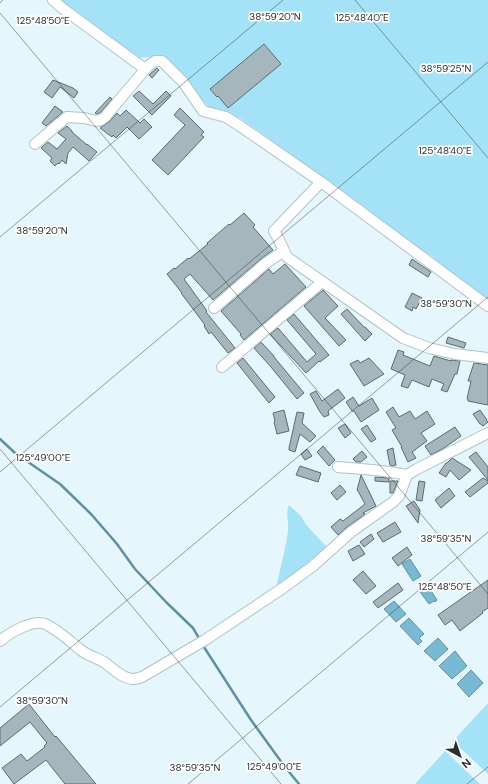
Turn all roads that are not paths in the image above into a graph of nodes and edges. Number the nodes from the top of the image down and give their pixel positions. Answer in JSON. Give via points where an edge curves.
{"nodes":[{"id":1,"x":53,"y":0,"type":"edge"},
{"id":2,"x":145,"y":69,"type":"junction"},
{"id":3,"x":35,"y":144,"type":"dead end"},
{"id":4,"x":322,"y":182,"type":"junction"},
{"id":5,"x":284,"y":251,"type":"junction"},
{"id":6,"x":322,"y":282,"type":"junction"},
{"id":7,"x":488,"y":306,"type":"edge"},
{"id":8,"x":214,"y":308,"type":"dead end"},
{"id":9,"x":488,"y":358,"type":"edge"},
{"id":10,"x":222,"y":367,"type":"dead end"},
{"id":11,"x":488,"y":433,"type":"edge"},
{"id":12,"x":338,"y":467,"type":"dead end"},
{"id":13,"x":407,"y":475,"type":"junction"},
{"id":14,"x":0,"y":641,"type":"edge"}],
"edges":[{"from":1,"to":2,"type":"street"},
{"from":2,"to":3,"type":"street","via":[[105,117],[96,121],[67,117]]},
{"from":2,"to":4,"type":"street","via":[[155,61],[162,61],[183,82],[203,111],[226,117]]},
{"from":4,"to":5,"type":"street","via":[[274,231]]},
{"from":4,"to":7,"type":"street"},
{"from":5,"to":6,"type":"street"},
{"from":5,"to":8,"type":"street","via":[[266,263]]},
{"from":6,"to":9,"type":"street","via":[[403,338],[429,348]]},
{"from":6,"to":10,"type":"street"},
{"from":11,"to":13,"type":"street"},
{"from":12,"to":13,"type":"street"},
{"from":13,"to":14,"type":"street","via":[[399,496],[393,502],[351,532],[314,566],[200,643],[142,677],[133,680],[123,676],[44,623],[35,623],[18,629]]}]}
